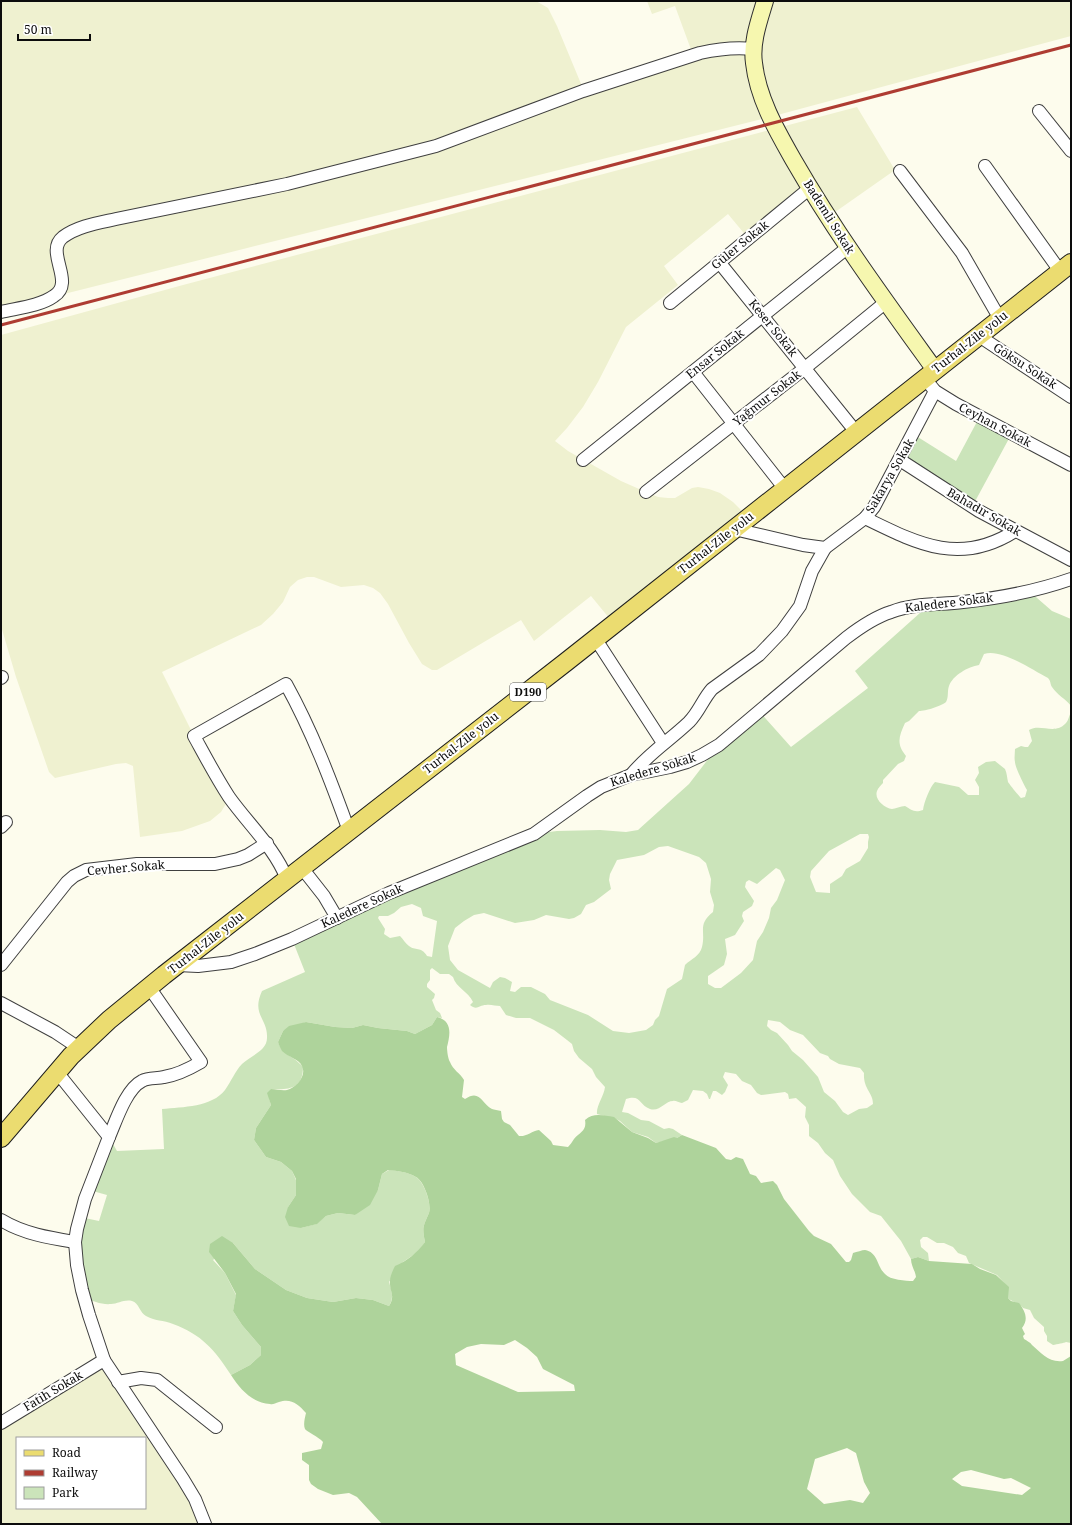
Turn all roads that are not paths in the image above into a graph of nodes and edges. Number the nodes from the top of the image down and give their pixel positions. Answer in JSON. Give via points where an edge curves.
{"nodes":[{"id":1,"x":765,"y":1,"type":"edge"},
{"id":2,"x":753,"y":49,"type":"junction"},
{"id":3,"x":1039,"y":111,"type":"dead end"},
{"id":4,"x":1071,"y":151,"type":"edge"},
{"id":5,"x":985,"y":166,"type":"dead end"},
{"id":6,"x":900,"y":170,"type":"dead end"},
{"id":7,"x":810,"y":188,"type":"junction"},
{"id":8,"x":847,"y":248,"type":"junction"},
{"id":9,"x":719,"y":262,"type":"junction"},
{"id":10,"x":1065,"y":267,"type":"edge"},
{"id":11,"x":886,"y":302,"type":"junction"},
{"id":12,"x":670,"y":303,"type":"dead end"},
{"id":13,"x":1,"y":312,"type":"edge"},
{"id":14,"x":762,"y":316,"type":"junction"},
{"id":15,"x":1000,"y":319,"type":"junction"},
{"id":16,"x":979,"y":336,"type":"junction"},
{"id":17,"x":804,"y":368,"type":"junction"},
{"id":18,"x":693,"y":372,"type":"junction"},
{"id":19,"x":932,"y":380,"type":"junction"},
{"id":20,"x":1071,"y":397,"type":"edge"},
{"id":21,"x":734,"y":424,"type":"junction"},
{"id":22,"x":856,"y":432,"type":"junction"},
{"id":23,"x":584,"y":460,"type":"dead end"},
{"id":24,"x":900,"y":460,"type":"junction"},
{"id":25,"x":1071,"y":465,"type":"edge"},
{"id":26,"x":785,"y":489,"type":"junction"},
{"id":27,"x":646,"y":492,"type":"dead end"},
{"id":28,"x":866,"y":518,"type":"junction"},
{"id":29,"x":734,"y":529,"type":"junction"},
{"id":30,"x":1015,"y":531,"type":"junction"},
{"id":31,"x":825,"y":548,"type":"junction"},
{"id":32,"x":1071,"y":560,"type":"edge"},
{"id":33,"x":1071,"y":579,"type":"edge"},
{"id":34,"x":596,"y":638,"type":"junction"},
{"id":35,"x":663,"y":743,"type":"junction"},
{"id":36,"x":630,"y":775,"type":"junction"},
{"id":37,"x":349,"y":831,"type":"junction"},
{"id":38,"x":267,"y":844,"type":"junction"},
{"id":39,"x":302,"y":868,"type":"junction"},
{"id":40,"x":287,"y":879,"type":"junction"},
{"id":41,"x":337,"y":918,"type":"junction"},
{"id":42,"x":1,"y":965,"type":"edge"},
{"id":43,"x":177,"y":965,"type":"junction"},
{"id":44,"x":150,"y":987,"type":"junction"},
{"id":45,"x":1,"y":1003,"type":"edge"},
{"id":46,"x":79,"y":1048,"type":"junction"},
{"id":47,"x":57,"y":1072,"type":"junction"},
{"id":48,"x":109,"y":1137,"type":"junction"},
{"id":49,"x":1,"y":1138,"type":"edge"},
{"id":50,"x":1,"y":1220,"type":"edge"},
{"id":51,"x":75,"y":1242,"type":"junction"},
{"id":52,"x":104,"y":1360,"type":"junction"},
{"id":53,"x":118,"y":1382,"type":"junction"},
{"id":54,"x":1,"y":1423,"type":"edge"},
{"id":55,"x":216,"y":1427,"type":"dead end"},
{"id":56,"x":205,"y":1524,"type":"edge"}],
"edges":[{"from":1,"to":2,"type":"street"},
{"from":2,"to":7,"type":"street","name":"Bademli Sokak","via":[[757,79],[768,113]]},
{"from":2,"to":13,"type":"street","via":[[718,49],[700,53],[583,91],[436,146],[287,184],[116,219],[72,231],[62,238],[57,246],[62,278],[61,288],[56,296],[44,302]]},
{"from":3,"to":4,"type":"street"},
{"from":5,"to":10,"type":"street"},
{"from":6,"to":15,"type":"street","via":[[962,253]]},
{"from":7,"to":8,"type":"street","name":"Bademli Sokak"},
{"from":7,"to":9,"type":"street","name":"Güler Sokak"},
{"from":8,"to":11,"type":"street","name":"Bademli Sokak"},
{"from":8,"to":14,"type":"street","name":"Ensar Sokak"},
{"from":9,"to":12,"type":"street","name":"Güler Sokak"},
{"from":9,"to":14,"type":"street","name":"Keser Sokak"},
{"from":10,"to":15,"type":"main road","name":"Turhal-Zile yolu","number":"D190"},
{"from":11,"to":17,"type":"street","name":"Yağmur Sokak"},
{"from":11,"to":19,"type":"street","name":"Bademli Sokak"},
{"from":14,"to":17,"type":"street","name":"Keser Sokak"},
{"from":14,"to":18,"type":"street","name":"Ensar Sokak"},
{"from":15,"to":16,"type":"main road","name":"Turhal-Zile yolu","number":"D190"},
{"from":16,"to":19,"type":"main road","name":"Turhal-Zile yolu","number":"D190"},
{"from":16,"to":20,"type":"street","name":"Göksu Sokak"},
{"from":17,"to":21,"type":"street","name":"Yağmur Sokak"},
{"from":17,"to":22,"type":"street","name":"Keser Sokak"},
{"from":18,"to":21,"type":"street"},
{"from":18,"to":23,"type":"street","name":"Ensar Sokak"},
{"from":19,"to":22,"type":"main road","name":"Turhal-Zile yolu","number":"D190"},
{"from":19,"to":24,"type":"street","name":"Sakarya Sokak"},
{"from":19,"to":25,"type":"street","name":"Ceyhan Sokak"},
{"from":21,"to":26,"type":"street"},
{"from":21,"to":27,"type":"street","name":"Yağmur Sokak"},
{"from":22,"to":26,"type":"main road","name":"Turhal-Zile yolu","number":"D190"},
{"from":24,"to":28,"type":"street","name":"Sakarya Sokak"},
{"from":24,"to":30,"type":"street","name":"Bahadır Sokak","via":[[972,507]]},
{"from":26,"to":29,"type":"main road","name":"Turhal-Zile yolu","number":"D190"},
{"from":28,"to":30,"type":"street","via":[[909,539],[950,549],[985,546]]},
{"from":28,"to":31,"type":"street","name":"Sakarya Sokak"},
{"from":29,"to":31,"type":"street"},
{"from":29,"to":34,"type":"main road","name":"Turhal-Zile yolu","number":"D190"},
{"from":30,"to":32,"type":"street","name":"Bahadır Sokak"},
{"from":31,"to":35,"type":"street","via":[[812,570],[800,606],[782,631],[759,655],[712,689],[695,715]]},
{"from":33,"to":36,"type":"street","name":"Kaledere Sokak","via":[[993,598],[908,607],[890,612],[846,638],[718,745],[687,762]]},
{"from":34,"to":35,"type":"street"},
{"from":34,"to":37,"type":"main road","name":"Turhal-Zile yolu","number":"D190"},
{"from":35,"to":36,"type":"street"},
{"from":36,"to":41,"type":"street","name":"Kaledere Sokak","via":[[601,787],[534,834],[389,893]]},
{"from":37,"to":38,"type":"street","via":[[303,714],[286,684],[194,736],[230,797]]},
{"from":37,"to":39,"type":"main road","name":"Turhal-Zile yolu","number":"D190"},
{"from":38,"to":40,"type":"street","via":[[281,864]]},
{"from":38,"to":42,"type":"street","name":"Cevher Sokak","via":[[238,859],[215,864],[137,864],[79,872],[67,882]]},
{"from":39,"to":40,"type":"main road","name":"Turhal-Zile yolu","number":"D190"},
{"from":39,"to":41,"type":"street"},
{"from":40,"to":43,"type":"main road","name":"Turhal-Zile yolu","number":"D190"},
{"from":41,"to":43,"type":"street","name":"Kaledere Sokak","via":[[292,939],[231,962],[198,966]]},
{"from":43,"to":44,"type":"main road","name":"Turhal-Zile yolu","number":"D190"},
{"from":44,"to":46,"type":"main road","name":"Turhal-Zile yolu","number":"D190"},
{"from":44,"to":48,"type":"street","via":[[201,1062],[175,1074],[163,1078],[150,1078],[138,1084],[124,1104]]},
{"from":45,"to":46,"type":"street"},
{"from":46,"to":47,"type":"main road","name":"Turhal-Zile yolu","number":"D190"},
{"from":47,"to":48,"type":"street"},
{"from":47,"to":49,"type":"main road","name":"Turhal-Zile yolu","number":"D190"},
{"from":48,"to":51,"type":"street","via":[[85,1199]]},
{"from":50,"to":51,"type":"street","via":[[47,1238]]},
{"from":51,"to":52,"type":"street","via":[[82,1290]]},
{"from":52,"to":53,"type":"street"},
{"from":52,"to":54,"type":"street","name":"Fatih Sokak"},
{"from":53,"to":55,"type":"street","via":[[141,1378],[157,1380]]},
{"from":53,"to":56,"type":"street","via":[[183,1479]]}]}
